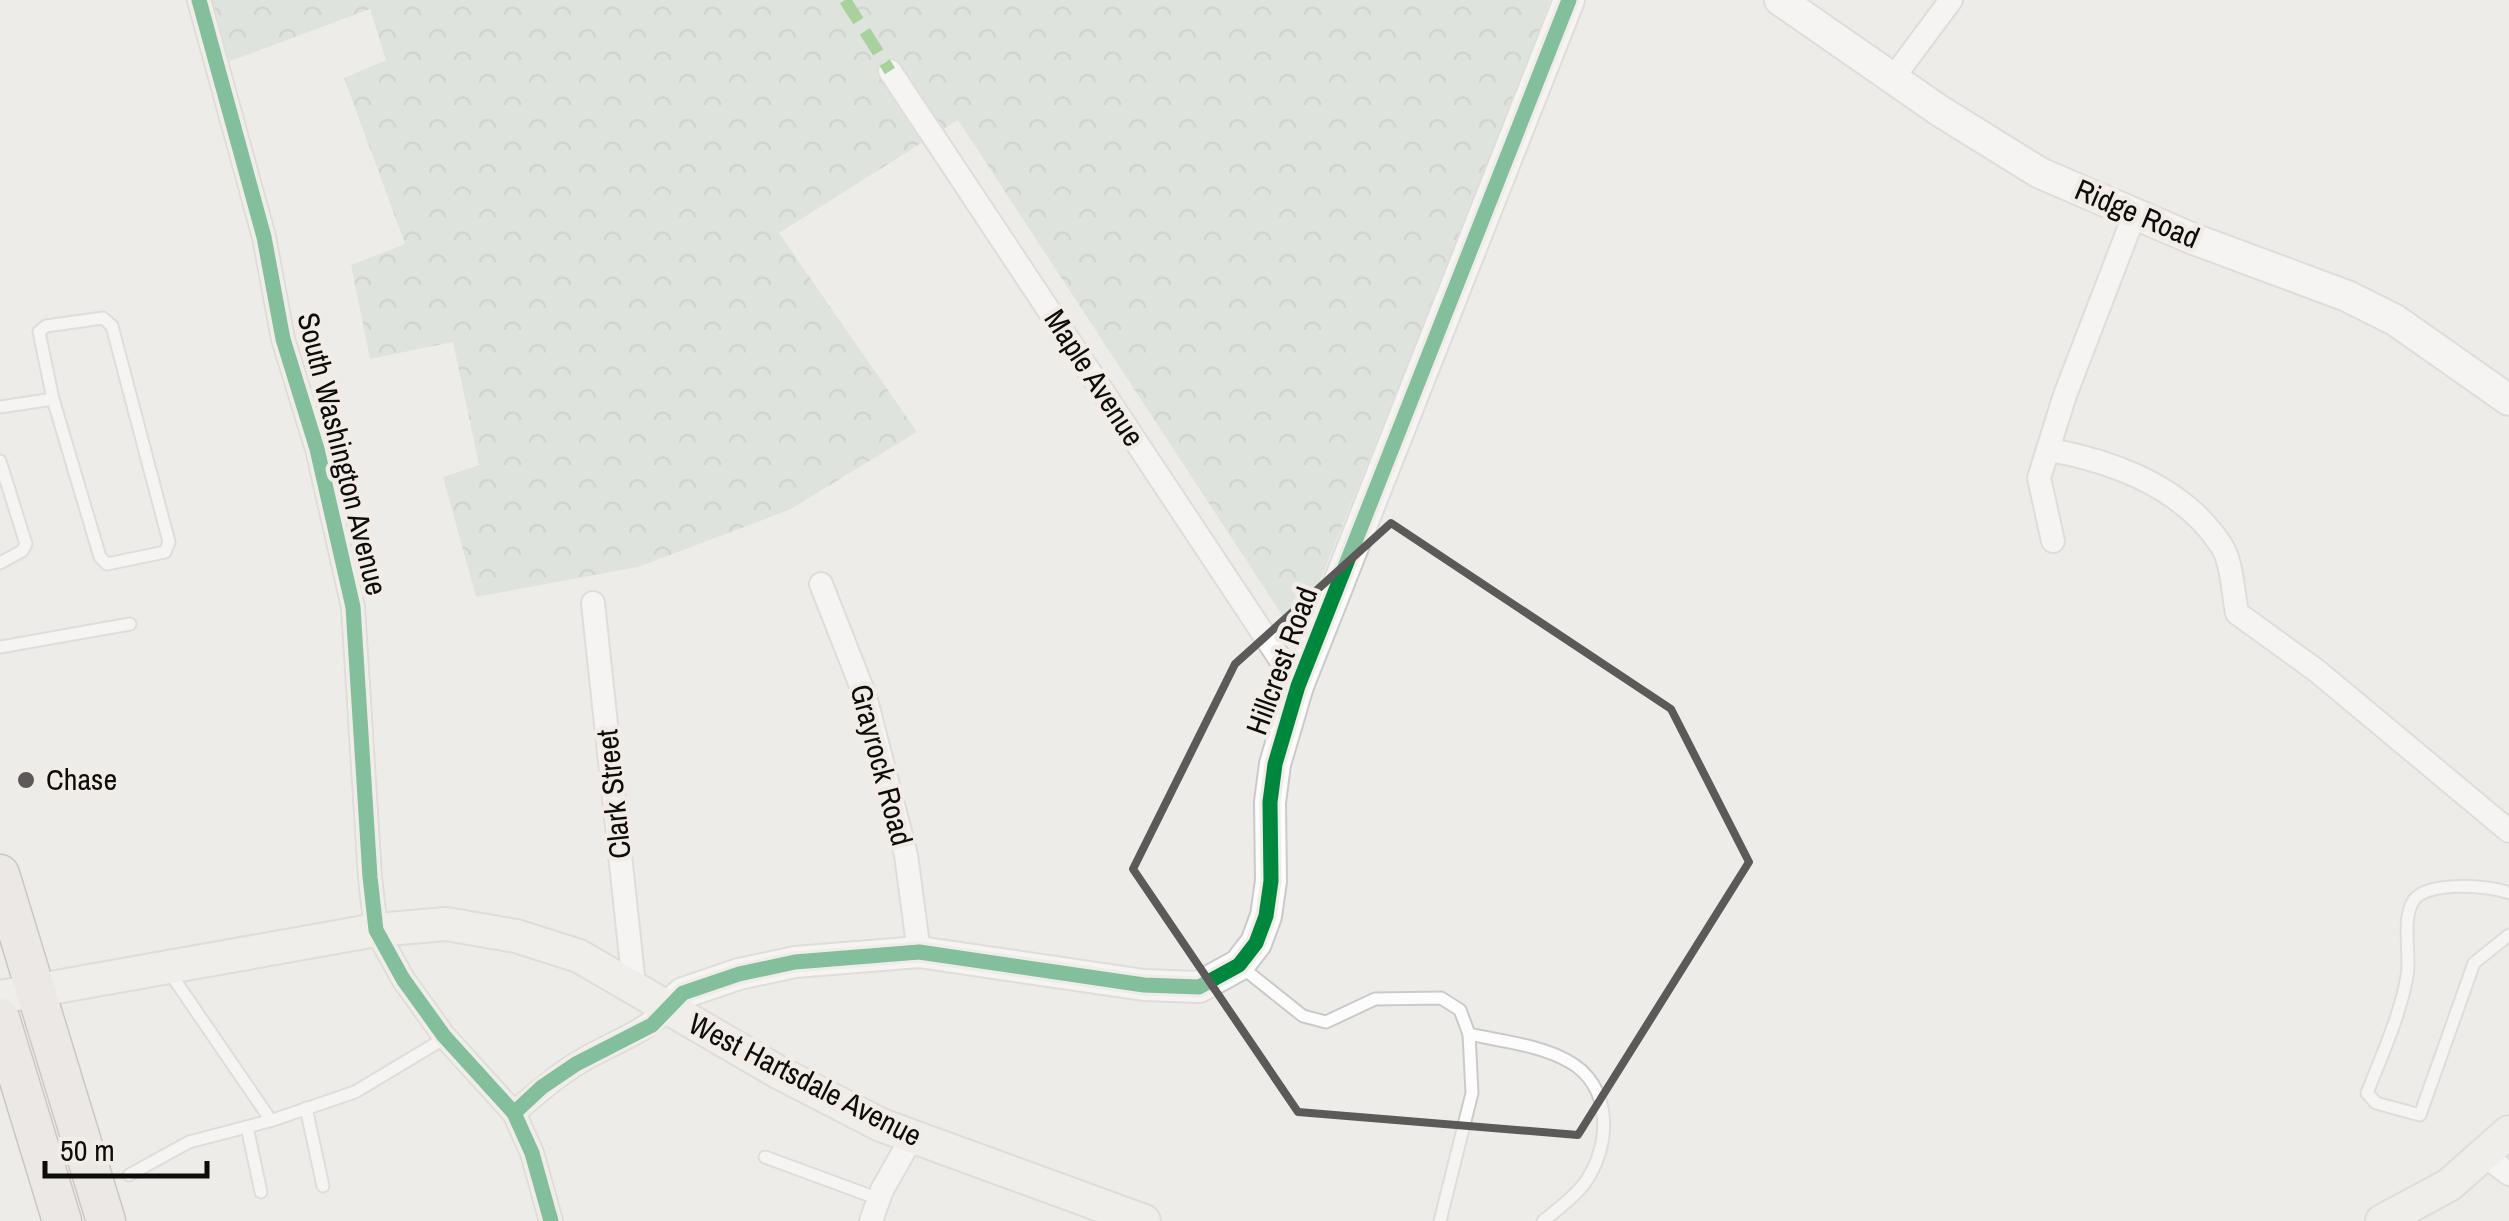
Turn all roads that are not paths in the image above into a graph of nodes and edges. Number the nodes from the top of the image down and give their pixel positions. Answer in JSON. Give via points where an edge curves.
{"nodes":[{"id":1,"x":199,"y":0,"type":"edge"},
{"id":2,"x":1569,"y":0,"type":"edge"},
{"id":3,"x":1780,"y":0,"type":"edge"},
{"id":4,"x":1952,"y":0,"type":"edge"},
{"id":5,"x":890,"y":70,"type":"dead end"},
{"id":6,"x":1893,"y":78,"type":"junction"},
{"id":7,"x":2135,"y":213,"type":"junction"},
{"id":8,"x":52,"y":399,"type":"junction"},
{"id":9,"x":2509,"y":400,"type":"edge"},
{"id":10,"x":0,"y":407,"type":"edge"},
{"id":11,"x":2050,"y":450,"type":"junction"},
{"id":12,"x":0,"y":460,"type":"edge"},
{"id":13,"x":2054,"y":540,"type":"dead end"},
{"id":14,"x":0,"y":563,"type":"edge"},
{"id":15,"x":821,"y":584,"type":"dead end"},
{"id":16,"x":593,"y":603,"type":"dead end"},
{"id":17,"x":130,"y":624,"type":"dead end"},
{"id":18,"x":0,"y":647,"type":"edge"},
{"id":19,"x":1298,"y":686,"type":"junction"},
{"id":20,"x":2509,"y":830,"type":"edge"},
{"id":21,"x":0,"y":874,"type":"edge"},
{"id":22,"x":2509,"y":893,"type":"edge"},
{"id":23,"x":376,"y":930,"type":"junction"},
{"id":24,"x":2509,"y":935,"type":"edge"},
{"id":25,"x":919,"y":952,"type":"junction"},
{"id":26,"x":1239,"y":965,"type":"junction"},
{"id":27,"x":165,"y":966,"type":"junction"},
{"id":28,"x":634,"y":985,"type":"junction"},
{"id":29,"x":18,"y":994,"type":"edge"},
{"id":30,"x":667,"y":1008,"type":"junction"},
{"id":31,"x":0,"y":1018,"type":"edge"},
{"id":32,"x":1469,"y":1034,"type":"junction"},
{"id":33,"x":445,"y":1038,"type":"junction"},
{"id":34,"x":306,"y":1108,"type":"junction"},
{"id":35,"x":514,"y":1113,"type":"junction"},
{"id":36,"x":270,"y":1120,"type":"junction"},
{"id":37,"x":247,"y":1128,"type":"junction"},
{"id":38,"x":2509,"y":1132,"type":"edge"},
{"id":39,"x":912,"y":1137,"type":"junction"},
{"id":40,"x":765,"y":1157,"type":"dead end"},
{"id":41,"x":2496,"y":1165,"type":"edge"},
{"id":42,"x":129,"y":1175,"type":"dead end"},
{"id":43,"x":323,"y":1186,"type":"dead end"},
{"id":44,"x":261,"y":1192,"type":"dead end"},
{"id":45,"x":875,"y":1210,"type":"edge"},
{"id":46,"x":62,"y":1221,"type":"edge"},
{"id":47,"x":106,"y":1221,"type":"edge"},
{"id":48,"x":551,"y":1221,"type":"edge"},
{"id":49,"x":1144,"y":1221,"type":"edge"},
{"id":50,"x":1440,"y":1221,"type":"edge"},
{"id":51,"x":1542,"y":1221,"type":"edge"},
{"id":52,"x":2382,"y":1221,"type":"edge"}],
"edges":[{"from":1,"to":23,"type":"street","name":"South Washington Avenue","via":[[353,607]]},
{"from":2,"to":19,"type":"street","name":"Hillcrest Road"},
{"from":3,"to":6,"type":"street","name":"Ridge Road"},
{"from":4,"to":6,"type":"street"},
{"from":5,"to":19,"type":"street","name":"Maple Avenue"},
{"from":6,"to":7,"type":"street","name":"Ridge Road","via":[[2040,173]]},
{"from":7,"to":9,"type":"street","name":"Ridge Road","via":[[2363,304]]},
{"from":7,"to":11,"type":"street"},
{"from":8,"to":8,"type":"lane","via":[[39,332],[103,318],[112,326],[169,542],[166,552],[107,564],[100,557]]},
{"from":8,"to":10,"type":"lane"},
{"from":11,"to":13,"type":"street","via":[[2039,478]]},
{"from":11,"to":20,"type":"street","via":[[2100,459],[2177,496],[2224,547],[2237,612]]},
{"from":12,"to":14,"type":"lane","via":[[26,544]]},
{"from":15,"to":25,"type":"street","name":"Grayrock Road","via":[[865,696],[906,855]]},
{"from":16,"to":28,"type":"street","name":"Clark Street"},
{"from":17,"to":18,"type":"lane"},
{"from":19,"to":26,"type":"street","name":"Hillcrest Road","via":[[1274,764],[1266,916]]},
{"from":21,"to":29,"type":"main road"},
{"from":22,"to":24,"type":"lane","via":[[2429,888],[2416,896],[2409,908],[2408,973],[2367,1093],[2376,1103],[2420,1115],[2474,963]]},
{"from":23,"to":27,"type":"main road","name":"West Hartsdale Avenue"},
{"from":23,"to":28,"type":"main road","name":"West Hartsdale Avenue","via":[[446,924],[516,936],[579,956]]},
{"from":23,"to":33,"type":"street"},
{"from":25,"to":26,"type":"street","via":[[1144,985],[1200,987]]},
{"from":25,"to":30,"type":"street","via":[[739,974],[683,993]]},
{"from":26,"to":32,"type":"lane","via":[[1303,1016],[1326,1022],[1376,999],[1441,998],[1460,1010]]},
{"from":27,"to":29,"type":"main road","name":"West Hartsdale Avenue"},
{"from":27,"to":36,"type":"lane"},
{"from":28,"to":30,"type":"main road","name":"West Hartsdale Avenue"},
{"from":29,"to":47,"type":"main road"},
{"from":30,"to":35,"type":"street","via":[[652,1025],[542,1087]]},
{"from":30,"to":39,"type":"main road","name":"West Hartsdale Avenue"},
{"from":31,"to":46,"type":"main road"},
{"from":32,"to":50,"type":"lane","via":[[1472,1093]]},
{"from":32,"to":51,"type":"lane","via":[[1564,1058],[1586,1073],[1599,1094],[1604,1132],[1597,1162],[1583,1185]]},
{"from":33,"to":34,"type":"lane","via":[[355,1092]]},
{"from":33,"to":35,"type":"street"},
{"from":34,"to":36,"type":"lane"},
{"from":34,"to":43,"type":"lane"},
{"from":35,"to":48,"type":"street"},
{"from":36,"to":37,"type":"lane"},
{"from":37,"to":42,"type":"lane","via":[[190,1142]]},
{"from":37,"to":44,"type":"lane"},
{"from":38,"to":41,"type":"main road"},
{"from":39,"to":45,"type":"street"},
{"from":39,"to":49,"type":"main road","name":"West Hartsdale Avenue"},
{"from":40,"to":45,"type":"lane"},
{"from":41,"to":52,"type":"main road"}]}
